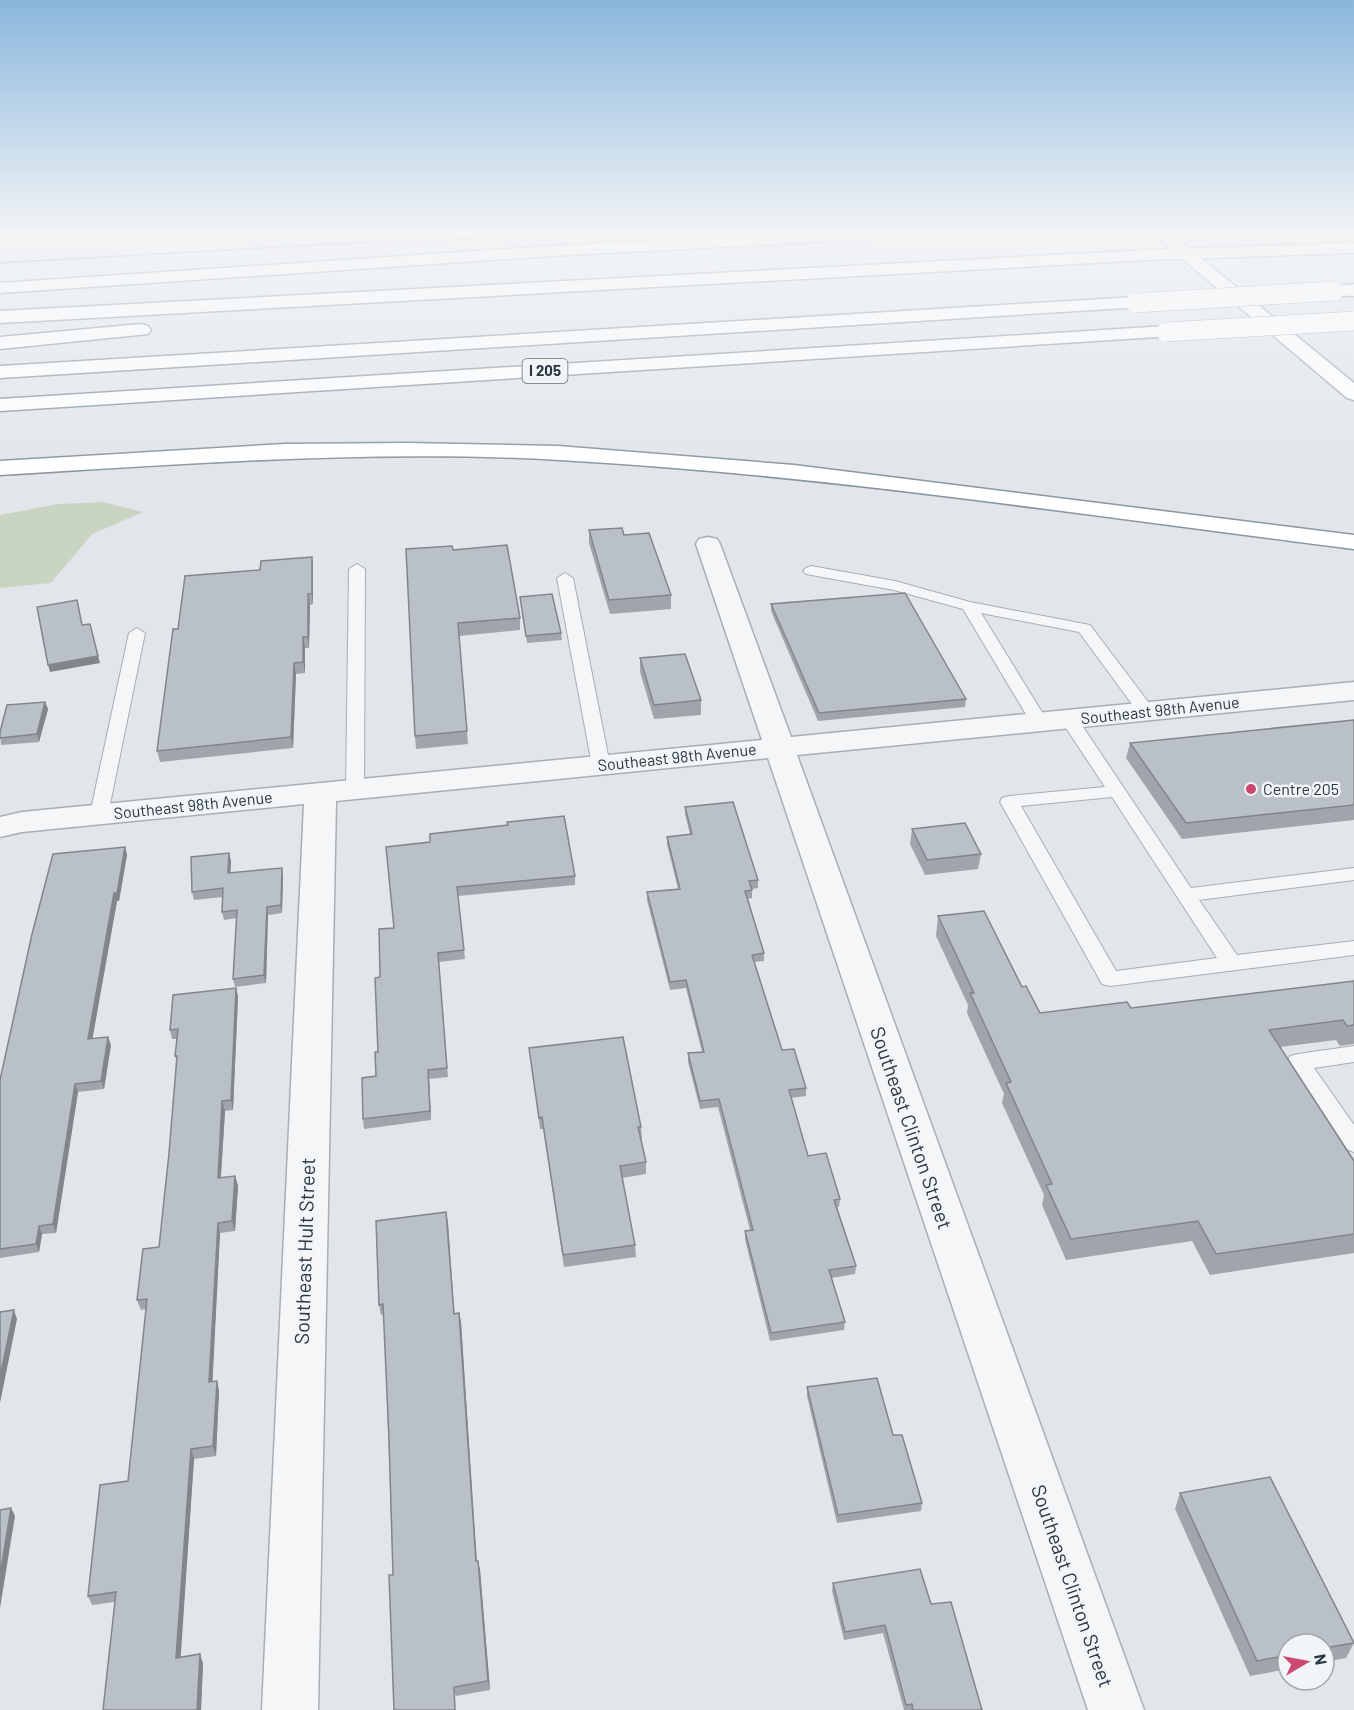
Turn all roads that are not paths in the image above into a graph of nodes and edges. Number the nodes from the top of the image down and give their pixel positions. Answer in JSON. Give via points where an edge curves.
{"nodes":[{"id":1,"x":74,"y":313,"type":"edge"},
{"id":2,"x":340,"y":313,"type":"edge"},
{"id":3,"x":974,"y":313,"type":"edge"},
{"id":4,"x":1257,"y":313,"type":"edge"},
{"id":5,"x":0,"y":317,"type":"edge"},
{"id":6,"x":1354,"y":321,"type":"edge"},
{"id":7,"x":202,"y":325,"type":"dead end"},
{"id":8,"x":154,"y":329,"type":"dead end"},
{"id":9,"x":0,"y":343,"type":"edge"},
{"id":10,"x":774,"y":357,"type":"junction"},
{"id":11,"x":0,"y":372,"type":"edge"},
{"id":12,"x":1354,"y":394,"type":"edge"},
{"id":13,"x":0,"y":405,"type":"edge"},
{"id":14,"x":46,"y":422,"type":"dead end"},
{"id":15,"x":0,"y":468,"type":"edge"},
{"id":16,"x":1354,"y":542,"type":"edge"},
{"id":17,"x":708,"y":544,"type":"dead end"},
{"id":18,"x":357,"y":570,"type":"dead end"},
{"id":19,"x":811,"y":571,"type":"dead end"},
{"id":20,"x":565,"y":579,"type":"dead end"},
{"id":21,"x":969,"y":606,"type":"junction"},
{"id":22,"x":137,"y":633,"type":"dead end"},
{"id":23,"x":1354,"y":691,"type":"edge"},
{"id":24,"x":1146,"y":711,"type":"junction"},
{"id":25,"x":1069,"y":719,"type":"junction"},
{"id":26,"x":1039,"y":722,"type":"junction"},
{"id":27,"x":777,"y":747,"type":"junction"},
{"id":28,"x":601,"y":765,"type":"junction"},
{"id":29,"x":338,"y":791,"type":"junction"},
{"id":30,"x":1117,"y":791,"type":"junction"},
{"id":31,"x":99,"y":814,"type":"junction"},
{"id":32,"x":0,"y":827,"type":"edge"},
{"id":33,"x":1354,"y":874,"type":"edge"},
{"id":34,"x":1186,"y":895,"type":"junction"},
{"id":35,"x":1354,"y":948,"type":"edge"},
{"id":36,"x":1231,"y":963,"type":"junction"},
{"id":37,"x":1354,"y":1054,"type":"edge"},
{"id":38,"x":1354,"y":1143,"type":"edge"},
{"id":39,"x":290,"y":1710,"type":"edge"},
{"id":40,"x":1116,"y":1710,"type":"edge"}],
"edges":[{"from":1,"to":5,"type":"main road"},
{"from":2,"to":7,"type":"main road"},
{"from":3,"to":11,"type":"main road","number":"I 205","bridge":true},
{"from":4,"to":12,"type":"main road"},
{"from":6,"to":10,"type":"main road","number":"I 205","bridge":true},
{"from":8,"to":9,"type":"main road"},
{"from":10,"to":13,"type":"main road","number":"I 205"},
{"from":10,"to":14,"type":"main road","via":[[708,369]]},
{"from":15,"to":16,"type":"main road","via":[[285,451],[558,453],[794,472]]},
{"from":17,"to":27,"type":"street","name":"Southeast Clinton Street"},
{"from":18,"to":29,"type":"lane"},
{"from":19,"to":21,"type":"lane","via":[[895,586]]},
{"from":20,"to":28,"type":"lane"},
{"from":21,"to":24,"type":"lane","via":[[1084,628]]},
{"from":21,"to":26,"type":"lane"},
{"from":22,"to":31,"type":"lane"},
{"from":23,"to":24,"type":"street","name":"Southeast 98th Avenue"},
{"from":24,"to":25,"type":"street","name":"Southeast 98th Avenue"},
{"from":25,"to":26,"type":"street","name":"Southeast 98th Avenue"},
{"from":25,"to":30,"type":"lane"},
{"from":26,"to":27,"type":"street","name":"Southeast 98th Avenue"},
{"from":27,"to":28,"type":"street","name":"Southeast 98th Avenue"},
{"from":27,"to":40,"type":"street","name":"Southeast Clinton Street"},
{"from":28,"to":29,"type":"street","name":"Southeast 98th Avenue"},
{"from":29,"to":31,"type":"street","name":"Southeast 98th Avenue"},
{"from":29,"to":39,"type":"street","name":"Southeast Hult Street"},
{"from":30,"to":34,"type":"lane"},
{"from":30,"to":36,"type":"lane","via":[[1009,802],[1110,979]]},
{"from":31,"to":32,"type":"street","name":"Southeast 98th Avenue"},
{"from":33,"to":34,"type":"lane"},
{"from":34,"to":36,"type":"lane"},
{"from":35,"to":36,"type":"lane"},
{"from":37,"to":38,"type":"lane","via":[[1298,1062]]}]}
